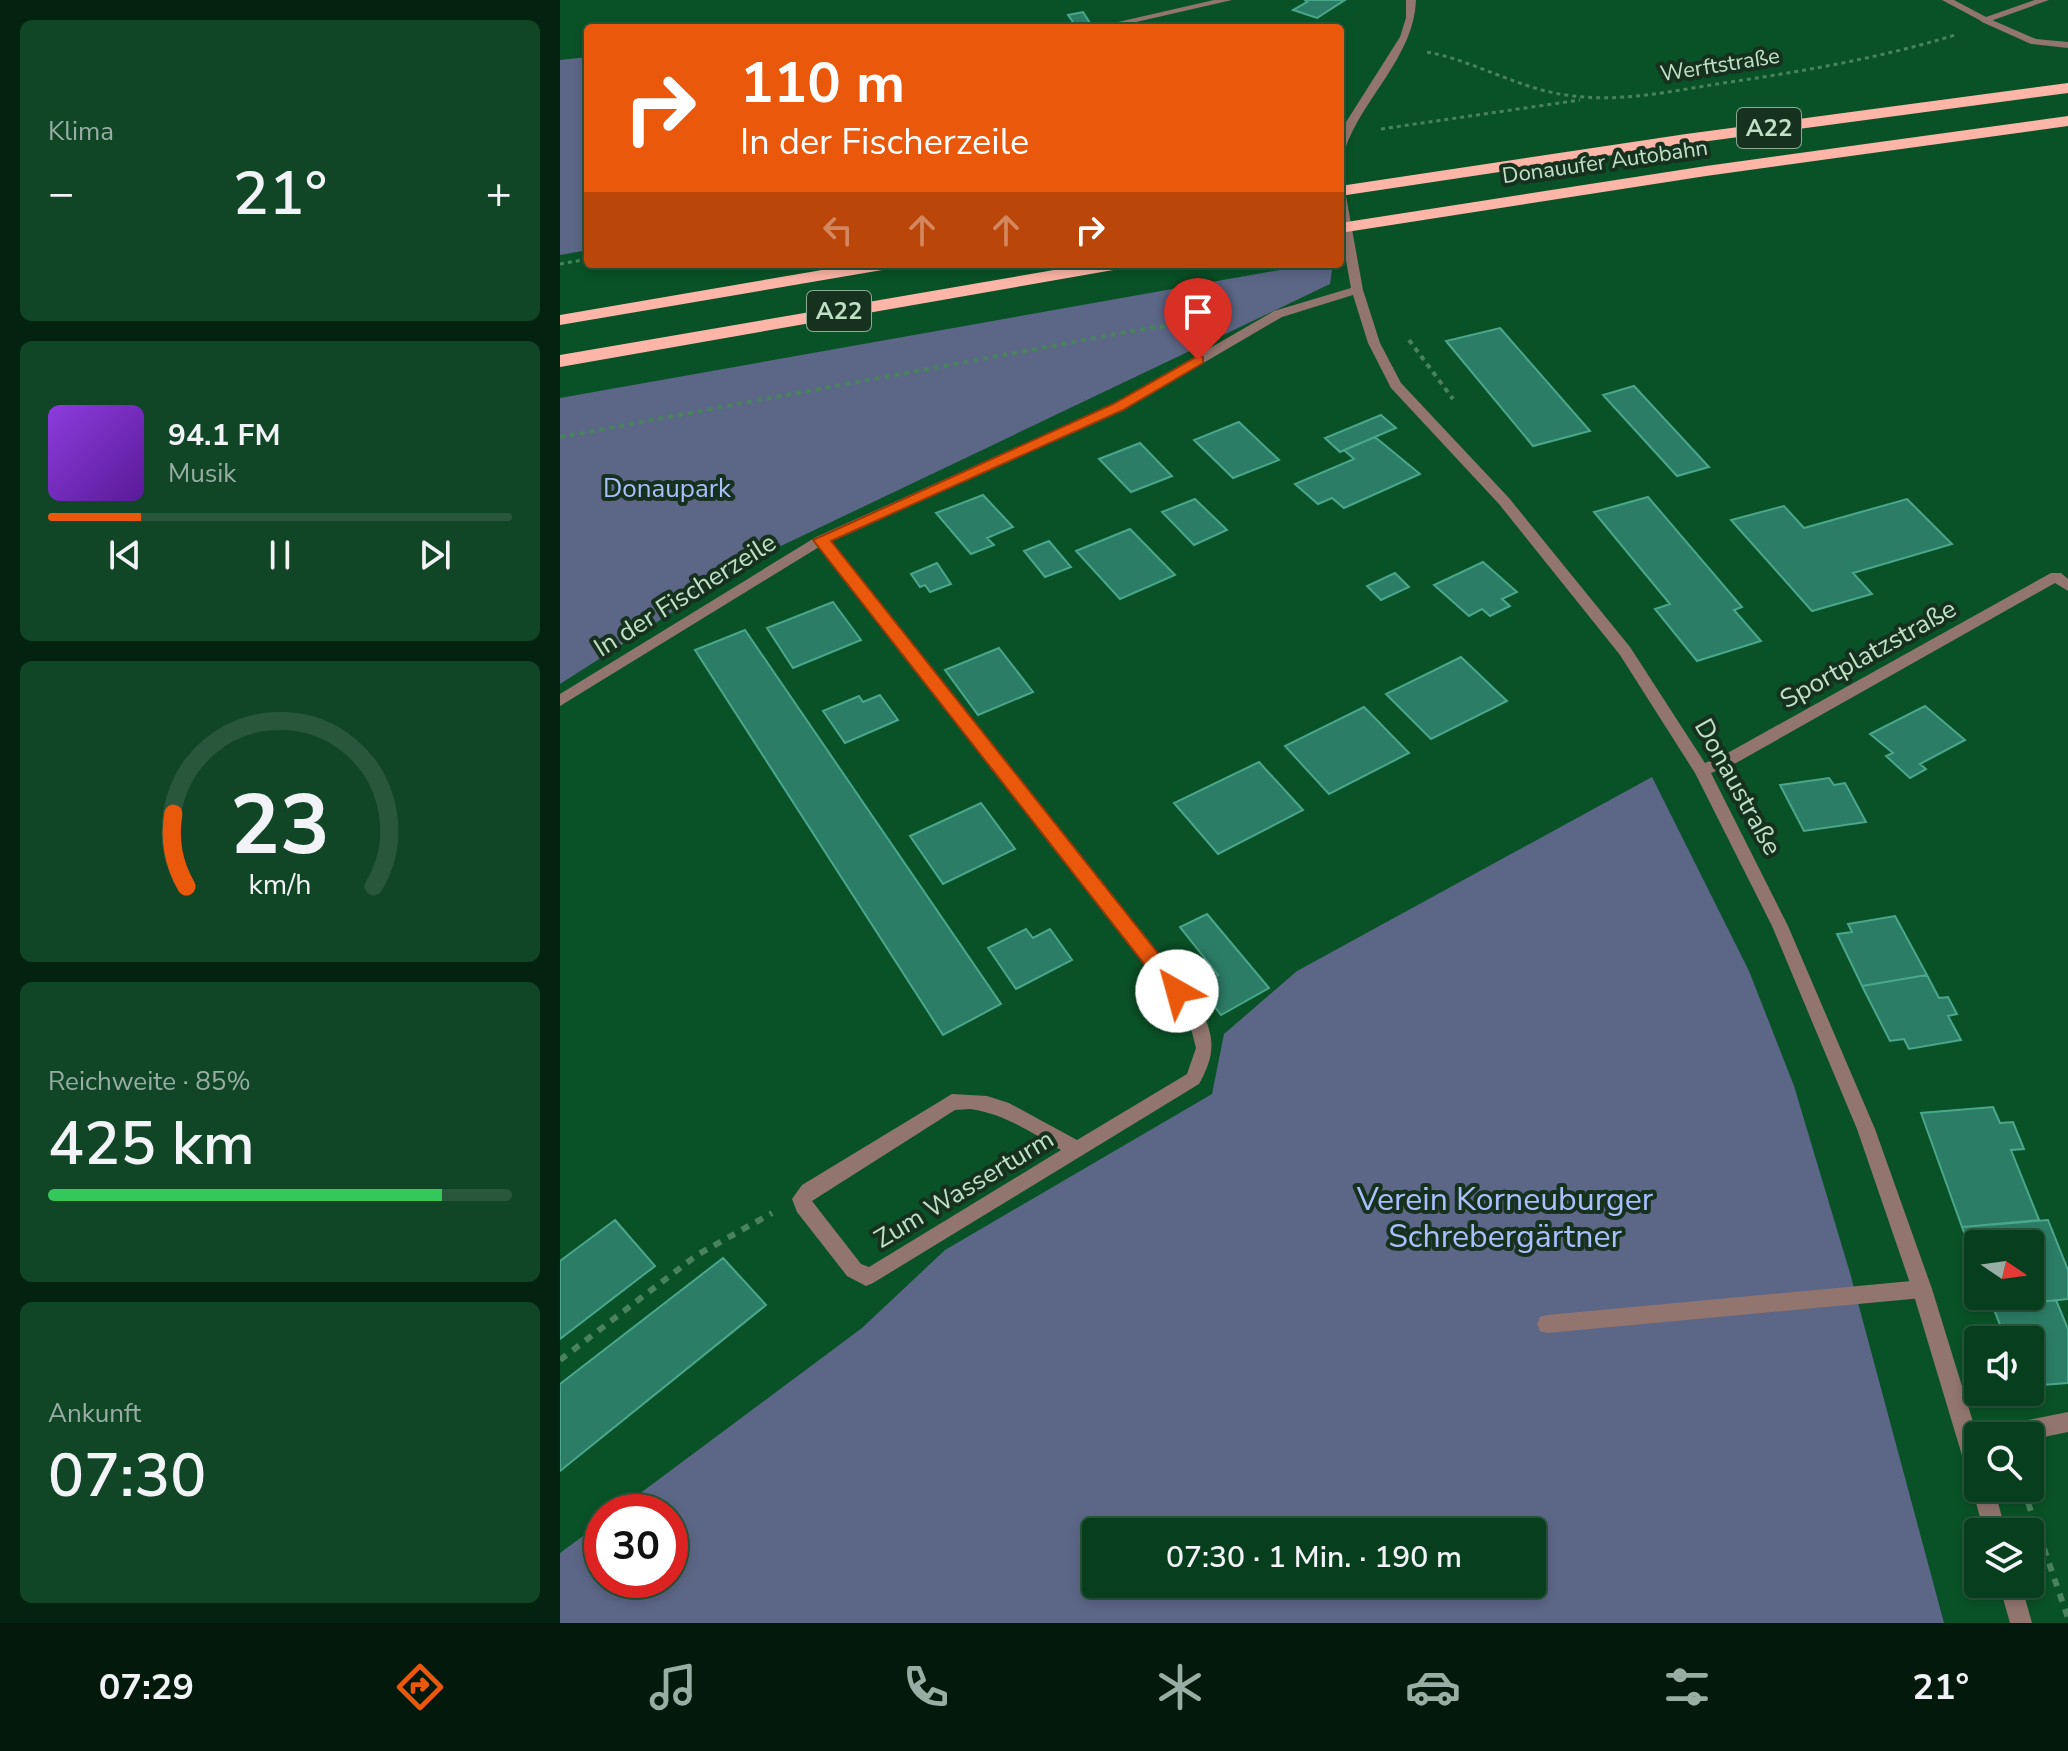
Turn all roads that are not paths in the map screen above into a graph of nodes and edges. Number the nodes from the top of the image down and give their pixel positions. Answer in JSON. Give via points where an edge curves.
{"nodes":[{"id":1,"x":1227,"y":0,"type":"edge"},
{"id":2,"x":1411,"y":0,"type":"edge"},
{"id":3,"x":1947,"y":0,"type":"edge"},
{"id":4,"x":2044,"y":0,"type":"edge"},
{"id":5,"x":1985,"y":20,"type":"junction"},
{"id":6,"x":1116,"y":24,"type":"edge"},
{"id":7,"x":2068,"y":45,"type":"edge"},
{"id":8,"x":2068,"y":88,"type":"edge"},
{"id":9,"x":2068,"y":121,"type":"edge"},
{"id":10,"x":1344,"y":133,"type":"edge"},
{"id":11,"x":1344,"y":192,"type":"edge"},
{"id":12,"x":1344,"y":216,"type":"edge"},
{"id":13,"x":1344,"y":227,"type":"edge"},
{"id":14,"x":865,"y":268,"type":"edge"},
{"id":15,"x":1096,"y":268,"type":"edge"},
{"id":16,"x":1357,"y":290,"type":"junction"},
{"id":17,"x":560,"y":320,"type":"edge"},
{"id":18,"x":560,"y":361,"type":"edge"},
{"id":19,"x":821,"y":540,"type":"junction"},
{"id":20,"x":2062,"y":581,"type":"edge"},
{"id":21,"x":560,"y":701,"type":"edge"},
{"id":22,"x":1702,"y":771,"type":"junction"},
{"id":23,"x":1078,"y":1150,"type":"junction"},
{"id":24,"x":1922,"y":1289,"type":"junction"},
{"id":25,"x":1547,"y":1324,"type":"dead end"},
{"id":26,"x":1968,"y":1422,"type":"edge"},
{"id":27,"x":2068,"y":1422,"type":"edge"},
{"id":28,"x":2044,"y":1427,"type":"edge"},
{"id":29,"x":2014,"y":1598,"type":"edge"},
{"id":30,"x":2021,"y":1623,"type":"edge"}],
"edges":[{"from":1,"to":6,"type":"street"},
{"from":2,"to":10,"type":"street","via":[[1410,25]]},
{"from":3,"to":5,"type":"street"},
{"from":4,"to":5,"type":"street"},
{"from":5,"to":7,"type":"street","via":[[2034,42]]},
{"from":8,"to":11,"type":"highway","name":"Donauufer Autobahn","number":"A22"},
{"from":9,"to":13,"type":"highway","name":"Donauufer Autobahn","number":"A22"},
{"from":12,"to":16,"type":"street","name":"Donaustraße"},
{"from":14,"to":17,"type":"highway","number":"A22"},
{"from":15,"to":18,"type":"highway","number":"A22"},
{"from":16,"to":19,"type":"street","name":"In der Fischerzeile","via":[[1278,314],[1118,407]]},
{"from":16,"to":22,"type":"street","name":"Donaustraße","via":[[1395,385],[1504,501],[1625,651]]},
{"from":19,"to":21,"type":"street","name":"In der Fischerzeile"},
{"from":19,"to":23,"type":"street","name":"Zum Wasserturm","via":[[1196,1017],[1207,1041],[1193,1079]]},
{"from":20,"to":22,"type":"street","name":"Sportplatzstraße"},
{"from":22,"to":24,"type":"street","name":"Donaustraße","via":[[1825,1028]]},
{"from":23,"to":23,"type":"street","name":"Zum Wasserturm","via":[[866,1277],[854,1270],[802,1199],[952,1102],[998,1105]]},
{"from":24,"to":25,"type":"street"},
{"from":24,"to":26,"type":"street","name":"Donaustraße"},
{"from":27,"to":28,"type":"street"},
{"from":29,"to":30,"type":"street"}]}
